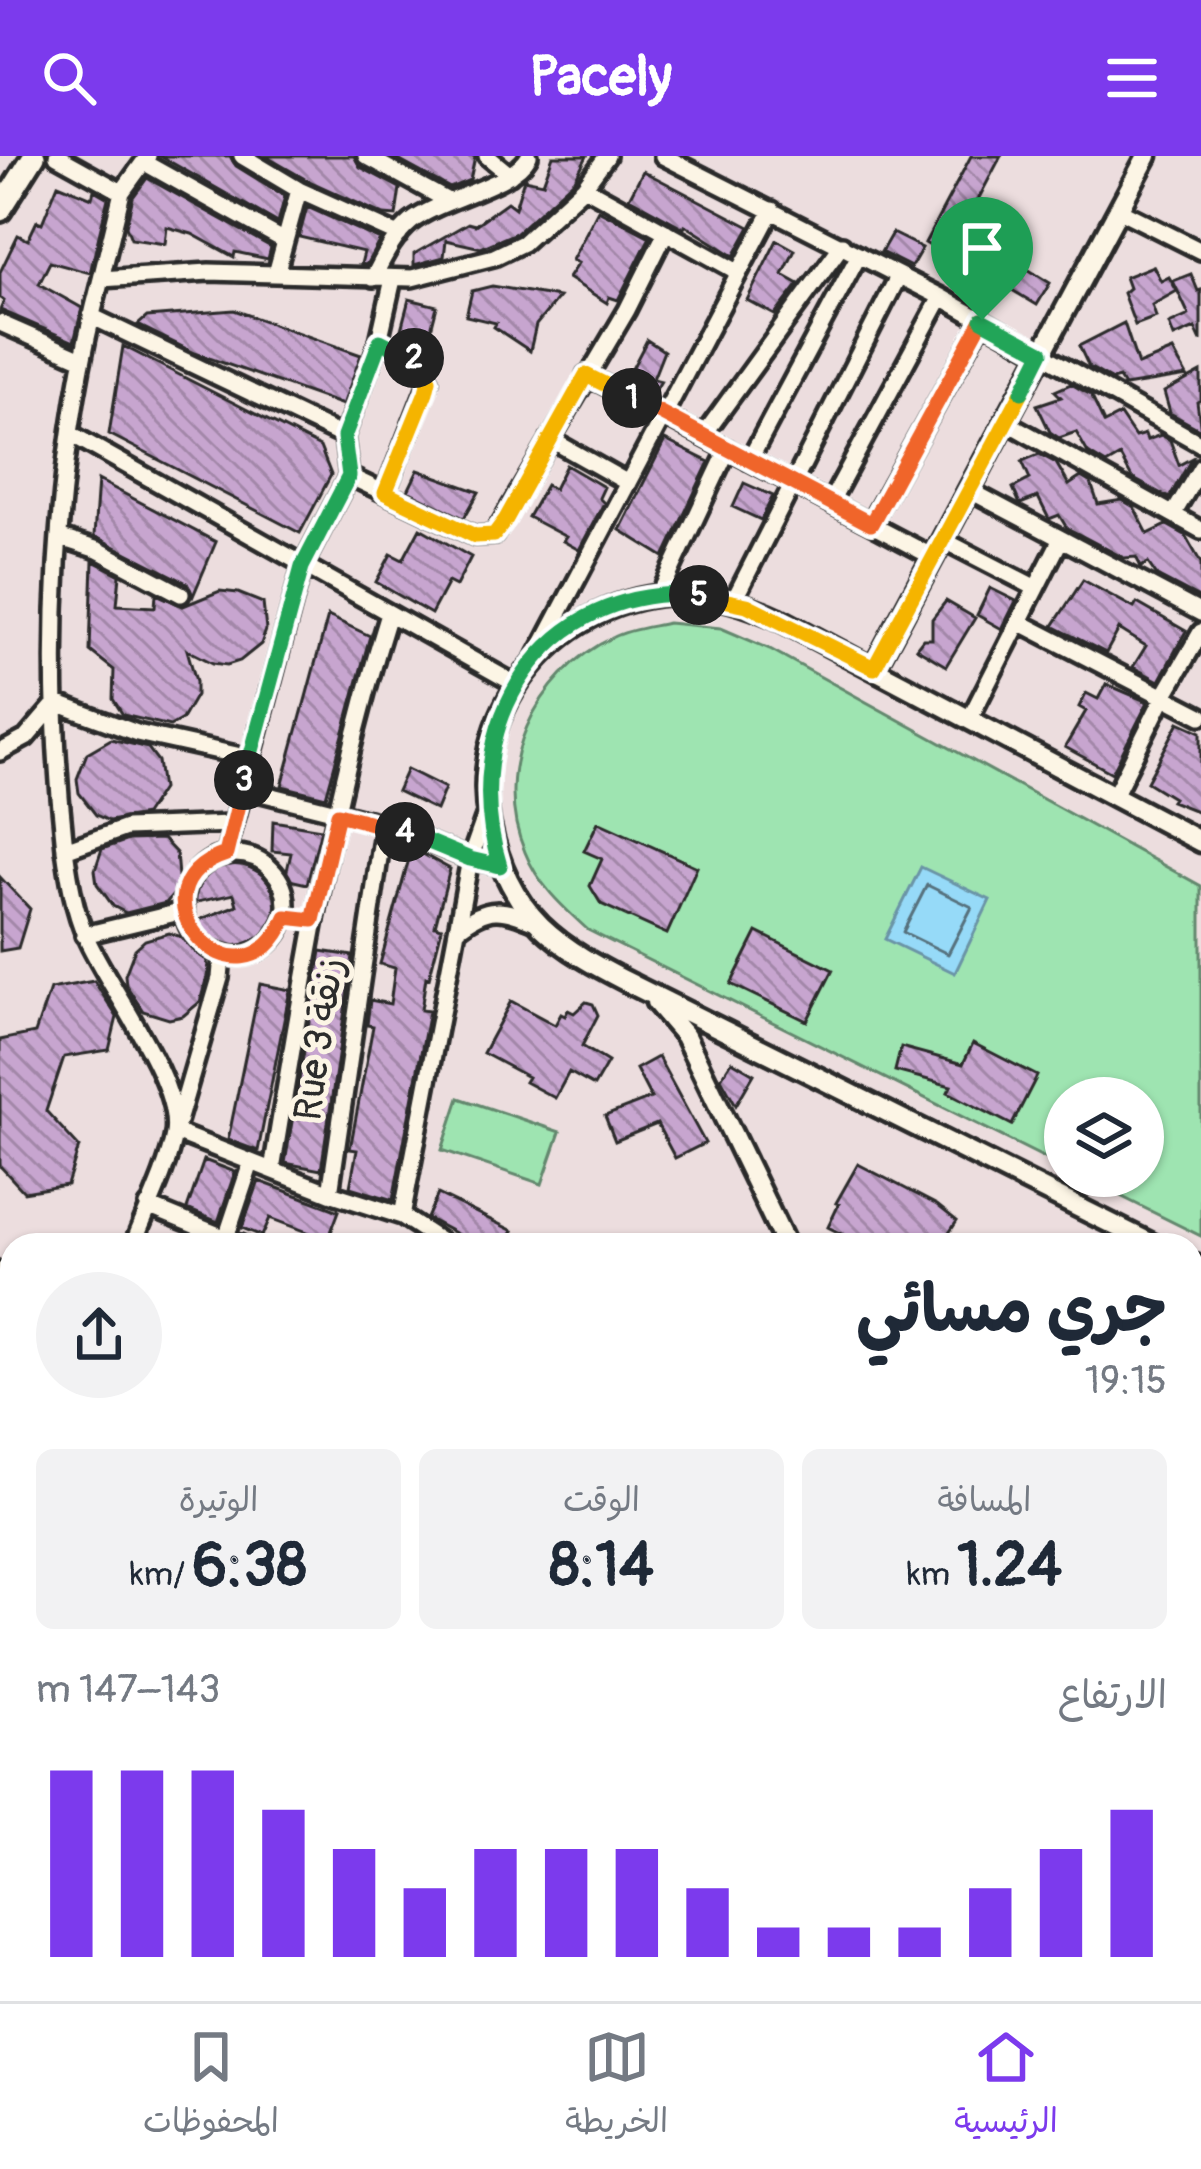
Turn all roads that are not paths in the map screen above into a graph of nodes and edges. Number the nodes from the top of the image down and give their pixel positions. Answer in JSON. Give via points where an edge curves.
{"nodes":[{"id":1,"x":34,"y":156,"type":"edge"},
{"id":2,"x":57,"y":156,"type":"edge"},
{"id":3,"x":242,"y":156,"type":"edge"},
{"id":4,"x":366,"y":156,"type":"edge"},
{"id":5,"x":487,"y":156,"type":"edge"},
{"id":6,"x":529,"y":156,"type":"edge"},
{"id":7,"x":607,"y":156,"type":"edge"},
{"id":8,"x":663,"y":156,"type":"edge"},
{"id":9,"x":1148,"y":156,"type":"edge"},
{"id":10,"x":147,"y":159,"type":"edge"},
{"id":11,"x":510,"y":175,"type":"junction"},
{"id":12,"x":584,"y":187,"type":"junction"},
{"id":13,"x":298,"y":190,"type":"junction"},
{"id":14,"x":122,"y":192,"type":"junction"},
{"id":15,"x":448,"y":201,"type":"junction"},
{"id":16,"x":0,"y":210,"type":"edge"},
{"id":17,"x":772,"y":210,"type":"junction"},
{"id":18,"x":1119,"y":210,"type":"junction"},
{"id":19,"x":666,"y":232,"type":"junction"},
{"id":20,"x":399,"y":236,"type":"junction"},
{"id":21,"x":285,"y":241,"type":"junction"},
{"id":22,"x":842,"y":245,"type":"junction"},
{"id":23,"x":1201,"y":251,"type":"edge"},
{"id":24,"x":859,"y":255,"type":"junction"},
{"id":25,"x":738,"y":272,"type":"junction"},
{"id":26,"x":276,"y":274,"type":"junction"},
{"id":27,"x":898,"y":277,"type":"junction"},
{"id":28,"x":373,"y":278,"type":"junction"},
{"id":29,"x":101,"y":279,"type":"junction"},
{"id":30,"x":393,"y":279,"type":"junction"},
{"id":31,"x":941,"y":297,"type":"junction"},
{"id":32,"x":92,"y":316,"type":"junction"},
{"id":33,"x":982,"y":320,"type":"junction"},
{"id":34,"x":0,"y":323,"type":"edge"},
{"id":35,"x":380,"y":341,"type":"junction"},
{"id":36,"x":1042,"y":352,"type":"junction"},
{"id":37,"x":82,"y":359,"type":"junction"},
{"id":38,"x":586,"y":375,"type":"junction"},
{"id":39,"x":664,"y":414,"type":"junction"},
{"id":40,"x":1006,"y":422,"type":"junction"},
{"id":41,"x":71,"y":434,"type":"junction"},
{"id":42,"x":703,"y":436,"type":"junction"},
{"id":43,"x":344,"y":437,"type":"junction"},
{"id":44,"x":550,"y":439,"type":"junction"},
{"id":45,"x":1201,"y":443,"type":"edge"},
{"id":46,"x":728,"y":449,"type":"junction"},
{"id":47,"x":749,"y":460,"type":"junction"},
{"id":48,"x":1201,"y":467,"type":"edge"},
{"id":49,"x":349,"y":476,"type":"junction"},
{"id":50,"x":628,"y":483,"type":"junction"},
{"id":51,"x":792,"y":483,"type":"junction"},
{"id":52,"x":969,"y":490,"type":"junction"},
{"id":53,"x":385,"y":493,"type":"junction"},
{"id":54,"x":830,"y":503,"type":"junction"},
{"id":55,"x":1174,"y":513,"type":"junction"},
{"id":56,"x":871,"y":524,"type":"junction"},
{"id":57,"x":1201,"y":530,"type":"edge"},
{"id":58,"x":61,"y":538,"type":"junction"},
{"id":59,"x":1061,"y":539,"type":"junction"},
{"id":60,"x":938,"y":548,"type":"junction"},
{"id":61,"x":302,"y":567,"type":"junction"},
{"id":62,"x":1036,"y":588,"type":"junction"},
{"id":63,"x":181,"y":594,"type":"dead end"},
{"id":64,"x":659,"y":596,"type":"junction"},
{"id":65,"x":734,"y":600,"type":"junction"},
{"id":66,"x":1201,"y":613,"type":"edge"},
{"id":67,"x":389,"y":614,"type":"junction"},
{"id":68,"x":1019,"y":622,"type":"junction"},
{"id":69,"x":1201,"y":632,"type":"edge"},
{"id":70,"x":533,"y":663,"type":"junction"},
{"id":71,"x":874,"y":668,"type":"junction"},
{"id":72,"x":515,"y":687,"type":"junction"},
{"id":73,"x":1163,"y":696,"type":"junction"},
{"id":74,"x":56,"y":703,"type":"junction"},
{"id":75,"x":1201,"y":716,"type":"edge"},
{"id":76,"x":970,"y":718,"type":"junction"},
{"id":77,"x":0,"y":752,"type":"edge"},
{"id":78,"x":250,"y":758,"type":"junction"},
{"id":79,"x":242,"y":788,"type":"junction"},
{"id":80,"x":1114,"y":796,"type":"junction"},
{"id":81,"x":487,"y":811,"type":"junction"},
{"id":82,"x":338,"y":814,"type":"junction"},
{"id":83,"x":232,"y":824,"type":"junction"},
{"id":84,"x":384,"y":824,"type":"junction"},
{"id":85,"x":1201,"y":842,"type":"edge"},
{"id":86,"x":65,"y":850,"type":"junction"},
{"id":87,"x":226,"y":854,"type":"junction"},
{"id":88,"x":470,"y":859,"type":"junction"},
{"id":89,"x":500,"y":866,"type":"junction"},
{"id":90,"x":184,"y":911,"type":"junction"},
{"id":91,"x":286,"y":917,"type":"junction"},
{"id":92,"x":313,"y":920,"type":"junction"},
{"id":93,"x":539,"y":923,"type":"junction"},
{"id":94,"x":457,"y":930,"type":"junction"},
{"id":95,"x":84,"y":934,"type":"junction"},
{"id":96,"x":222,"y":955,"type":"junction"},
{"id":97,"x":633,"y":985,"type":"junction"},
{"id":98,"x":175,"y":1132,"type":"junction"},
{"id":99,"x":251,"y":1162,"type":"junction"},
{"id":100,"x":272,"y":1170,"type":"junction"},
{"id":101,"x":330,"y":1193,"type":"junction"},
{"id":102,"x":148,"y":1206,"type":"junction"},
{"id":103,"x":402,"y":1216,"type":"junction"},
{"id":104,"x":138,"y":1233,"type":"edge"},
{"id":105,"x":214,"y":1233,"type":"edge"},
{"id":106,"x":228,"y":1233,"type":"edge"},
{"id":107,"x":428,"y":1233,"type":"edge"},
{"id":108,"x":774,"y":1233,"type":"edge"},
{"id":109,"x":1130,"y":1233,"type":"edge"}],
"edges":[{"from":1,"to":16,"type":"main road"},
{"from":2,"to":14,"type":"street"},
{"from":3,"to":13,"type":"street"},
{"from":4,"to":15,"type":"street"},
{"from":5,"to":11,"type":"street"},
{"from":6,"to":11,"type":"street"},
{"from":7,"to":12,"type":"street"},
{"from":8,"to":17,"type":"street"},
{"from":9,"to":18,"type":"street"},
{"from":10,"to":14,"type":"street"},
{"from":10,"to":21,"type":"street"},
{"from":11,"to":15,"type":"street"},
{"from":12,"to":19,"type":"street"},
{"from":12,"to":30,"type":"street","via":[[523,243],[494,257]]},
{"from":13,"to":20,"type":"street"},
{"from":13,"to":21,"type":"street"},
{"from":14,"to":29,"type":"street"},
{"from":15,"to":20,"type":"street"},
{"from":17,"to":22,"type":"street"},
{"from":17,"to":25,"type":"street"},
{"from":18,"to":23,"type":"street"},
{"from":18,"to":36,"type":"street"},
{"from":19,"to":25,"type":"street"},
{"from":19,"to":38,"type":"street"},
{"from":20,"to":28,"type":"street"},
{"from":21,"to":26,"type":"street"},
{"from":22,"to":24,"type":"street"},
{"from":22,"to":42,"type":"street"},
{"from":24,"to":27,"type":"street"},
{"from":24,"to":47,"type":"street"},
{"from":25,"to":39,"type":"street"},
{"from":26,"to":28,"type":"street"},
{"from":26,"to":29,"type":"street"},
{"from":27,"to":31,"type":"street"},
{"from":27,"to":51,"type":"street"},
{"from":28,"to":30,"type":"street"},
{"from":29,"to":32,"type":"street"},
{"from":30,"to":35,"type":"street"},
{"from":31,"to":33,"type":"street"},
{"from":31,"to":54,"type":"street"},
{"from":32,"to":37,"type":"street"},
{"from":32,"to":43,"type":"street"},
{"from":33,"to":36,"type":"street"},
{"from":33,"to":56,"type":"street"},
{"from":34,"to":37,"type":"street"},
{"from":35,"to":43,"type":"street"},
{"from":35,"to":53,"type":"street","via":[[414,358],[429,380]]},
{"from":36,"to":40,"type":"street"},
{"from":36,"to":45,"type":"street"},
{"from":37,"to":41,"type":"street"},
{"from":38,"to":39,"type":"street"},
{"from":38,"to":44,"type":"street"},
{"from":39,"to":42,"type":"street"},
{"from":39,"to":50,"type":"street"},
{"from":40,"to":52,"type":"street"},
{"from":40,"to":55,"type":"street"},
{"from":41,"to":58,"type":"street"},
{"from":41,"to":61,"type":"street"},
{"from":42,"to":46,"type":"street"},
{"from":43,"to":49,"type":"street"},
{"from":44,"to":50,"type":"street"},
{"from":44,"to":53,"type":"street","via":[[494,535],[475,536]]},
{"from":46,"to":47,"type":"street"},
{"from":46,"to":64,"type":"street"},
{"from":47,"to":51,"type":"street"},
{"from":48,"to":55,"type":"street"},
{"from":49,"to":53,"type":"street"},
{"from":49,"to":61,"type":"street"},
{"from":50,"to":70,"type":"street"},
{"from":51,"to":54,"type":"street"},
{"from":51,"to":65,"type":"street"},
{"from":52,"to":59,"type":"street"},
{"from":52,"to":60,"type":"street"},
{"from":54,"to":56,"type":"street"},
{"from":55,"to":57,"type":"street"},
{"from":56,"to":60,"type":"street"},
{"from":58,"to":63,"type":"street"},
{"from":58,"to":74,"type":"street"},
{"from":59,"to":62,"type":"street"},
{"from":59,"to":66,"type":"street"},
{"from":60,"to":62,"type":"street"},
{"from":60,"to":71,"type":"street"},
{"from":61,"to":67,"type":"street"},
{"from":61,"to":78,"type":"street"},
{"from":62,"to":68,"type":"street"},
{"from":64,"to":65,"type":"street"},
{"from":64,"to":70,"type":"street","via":[[585,620]]},
{"from":65,"to":71,"type":"street"},
{"from":67,"to":72,"type":"street"},
{"from":67,"to":82,"type":"street"},
{"from":68,"to":73,"type":"street"},
{"from":68,"to":76,"type":"street"},
{"from":69,"to":73,"type":"street"},
{"from":70,"to":72,"type":"street"},
{"from":71,"to":76,"type":"street"},
{"from":72,"to":81,"type":"street","via":[[490,748]]},
{"from":73,"to":75,"type":"street"},
{"from":73,"to":80,"type":"street"},
{"from":74,"to":77,"type":"street","via":[[26,738]]},
{"from":74,"to":78,"type":"street","via":[[137,734]]},
{"from":74,"to":86,"type":"street"},
{"from":76,"to":80,"type":"street"},
{"from":78,"to":79,"type":"street"},
{"from":79,"to":82,"type":"street"},
{"from":79,"to":83,"type":"street"},
{"from":80,"to":85,"type":"street"},
{"from":81,"to":88,"type":"street"},
{"from":81,"to":89,"type":"street"},
{"from":82,"to":84,"type":"street"},
{"from":82,"to":92,"type":"street"},
{"from":83,"to":86,"type":"street","via":[[126,828]]},
{"from":83,"to":87,"type":"street"},
{"from":84,"to":88,"type":"street"},
{"from":84,"to":101,"type":"street","name":"Rue 3 زنقة"},
{"from":86,"to":95,"type":"street"},
{"from":87,"to":90,"type":"street","via":[[199,868]]},
{"from":87,"to":91,"type":"street","via":[[255,858],[278,875]]},
{"from":88,"to":89,"type":"street"},
{"from":88,"to":94,"type":"street"},
{"from":89,"to":93,"type":"street"},
{"from":90,"to":95,"type":"street"},
{"from":90,"to":96,"type":"street","via":[[196,939]]},
{"from":91,"to":92,"type":"street"},
{"from":91,"to":96,"type":"street","via":[[254,953]]},
{"from":92,"to":100,"type":"street"},
{"from":93,"to":94,"type":"street","via":[[493,910]]},
{"from":93,"to":97,"type":"street"},
{"from":94,"to":103,"type":"street"},
{"from":95,"to":98,"type":"street","via":[[160,1074]]},
{"from":96,"to":98,"type":"street"},
{"from":97,"to":108,"type":"street","via":[[685,1036]]},
{"from":97,"to":109,"type":"street"},
{"from":98,"to":99,"type":"street"},
{"from":98,"to":102,"type":"street"},
{"from":99,"to":100,"type":"street"},
{"from":99,"to":106,"type":"street"},
{"from":100,"to":101,"type":"street"},
{"from":101,"to":103,"type":"street"},
{"from":102,"to":104,"type":"street"},
{"from":102,"to":105,"type":"street"},
{"from":103,"to":107,"type":"street"}]}
